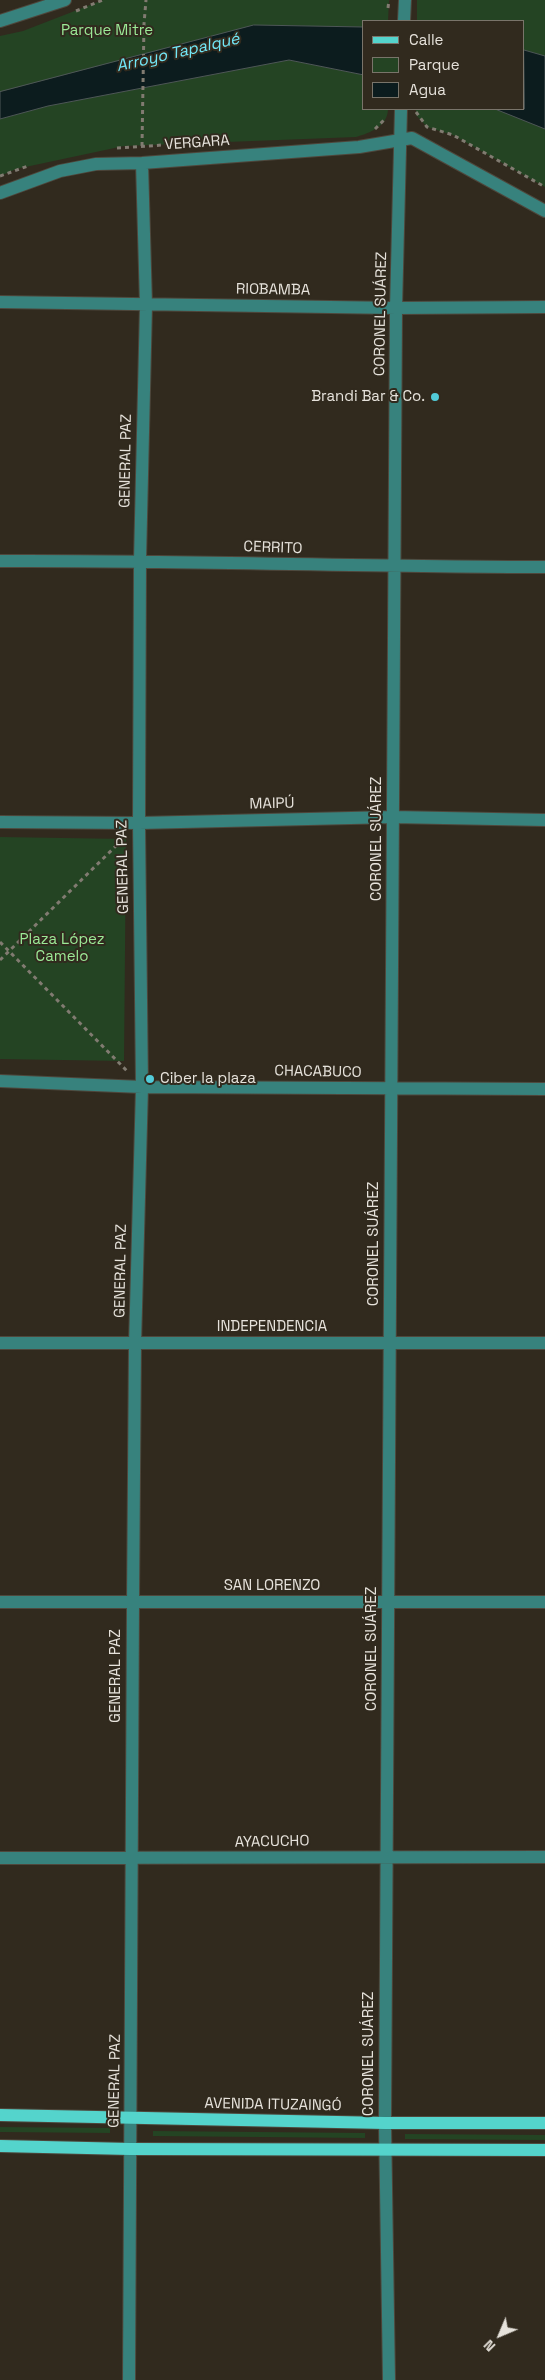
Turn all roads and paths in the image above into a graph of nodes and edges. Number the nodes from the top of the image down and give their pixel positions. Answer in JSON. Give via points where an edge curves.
{"nodes":[{"id":1,"x":65,"y":0,"type":"edge"},
{"id":2,"x":146,"y":0,"type":"edge"},
{"id":3,"x":405,"y":0,"type":"edge"},
{"id":4,"x":404,"y":20,"type":"edge"},
{"id":5,"x":0,"y":21,"type":"edge"},
{"id":6,"x":401,"y":110,"type":"edge"},
{"id":7,"x":416,"y":115,"type":"dead end"},
{"id":8,"x":400,"y":139,"type":"junction"},
{"id":9,"x":142,"y":146,"type":"dead end"},
{"id":10,"x":142,"y":163,"type":"junction"},
{"id":11,"x":545,"y":188,"type":"edge"},
{"id":12,"x":0,"y":193,"type":"edge"},
{"id":13,"x":545,"y":212,"type":"edge"},
{"id":14,"x":0,"y":302,"type":"edge"},
{"id":15,"x":146,"y":305,"type":"junction"},
{"id":16,"x":545,"y":307,"type":"edge"},
{"id":17,"x":396,"y":308,"type":"junction"},
{"id":18,"x":140,"y":560,"type":"junction"},
{"id":19,"x":0,"y":561,"type":"edge"},
{"id":20,"x":395,"y":567,"type":"junction"},
{"id":21,"x":545,"y":567,"type":"edge"},
{"id":22,"x":393,"y":817,"type":"junction"},
{"id":23,"x":545,"y":820,"type":"edge"},
{"id":24,"x":0,"y":822,"type":"edge"},
{"id":25,"x":139,"y":823,"type":"junction"},
{"id":26,"x":0,"y":942,"type":"edge"},
{"id":27,"x":9,"y":951,"type":"junction"},
{"id":28,"x":0,"y":960,"type":"edge"},
{"id":29,"x":0,"y":1082,"type":"edge"},
{"id":30,"x":142,"y":1087,"type":"junction"},
{"id":31,"x":392,"y":1089,"type":"junction"},
{"id":32,"x":545,"y":1090,"type":"edge"},
{"id":33,"x":390,"y":1343,"type":"junction"},
{"id":34,"x":545,"y":1343,"type":"edge"},
{"id":35,"x":0,"y":1344,"type":"edge"},
{"id":36,"x":136,"y":1344,"type":"junction"},
{"id":37,"x":0,"y":1602,"type":"edge"},
{"id":38,"x":388,"y":1602,"type":"junction"},
{"id":39,"x":545,"y":1602,"type":"edge"},
{"id":40,"x":133,"y":1603,"type":"junction"},
{"id":41,"x":386,"y":1857,"type":"junction"},
{"id":42,"x":545,"y":1857,"type":"edge"},
{"id":43,"x":0,"y":1858,"type":"edge"},
{"id":44,"x":132,"y":1860,"type":"junction"},
{"id":45,"x":0,"y":2116,"type":"edge"},
{"id":46,"x":131,"y":2118,"type":"junction"},
{"id":47,"x":384,"y":2123,"type":"junction"},
{"id":48,"x":545,"y":2123,"type":"edge"},
{"id":49,"x":0,"y":2146,"type":"edge"},
{"id":50,"x":130,"y":2149,"type":"junction"},
{"id":51,"x":384,"y":2150,"type":"junction"},
{"id":52,"x":545,"y":2150,"type":"edge"},
{"id":53,"x":129,"y":2380,"type":"edge"},
{"id":54,"x":388,"y":2380,"type":"edge"}],
"edges":[{"from":1,"to":5,"type":"street"},
{"from":2,"to":9,"type":"path"},
{"from":3,"to":4,"type":"street"},
{"from":6,"to":8,"type":"street","name":"CORONEL SUÁREZ"},
{"from":7,"to":11,"type":"path","via":[[427,127],[453,135]]},
{"from":8,"to":10,"type":"street","name":"VERGARA","via":[[359,147]]},
{"from":8,"to":13,"type":"street","via":[[412,138],[427,144]]},
{"from":8,"to":17,"type":"street","name":"CORONEL SUÁREZ"},
{"from":10,"to":12,"type":"street","name":"VERGARA","via":[[96,164],[60,172]]},
{"from":10,"to":15,"type":"street","name":"GENERAL PAZ"},
{"from":14,"to":15,"type":"street","name":"RIOBAMBA"},
{"from":15,"to":17,"type":"street","name":"RIOBAMBA"},
{"from":15,"to":18,"type":"street","name":"GENERAL PAZ"},
{"from":16,"to":17,"type":"street","name":"RIOBAMBA"},
{"from":17,"to":20,"type":"street","name":"CORONEL SUÁREZ"},
{"from":18,"to":19,"type":"street","name":"CERRITO"},
{"from":18,"to":20,"type":"street","name":"CERRITO"},
{"from":18,"to":25,"type":"street","name":"GENERAL PAZ"},
{"from":20,"to":21,"type":"street","name":"CERRITO"},
{"from":20,"to":22,"type":"street","name":"CORONEL SUÁREZ"},
{"from":22,"to":23,"type":"street","name":"MAIPÚ"},
{"from":22,"to":25,"type":"street","name":"MAIPÚ"},
{"from":22,"to":31,"type":"street","name":"CORONEL SUÁREZ"},
{"from":24,"to":25,"type":"street","name":"MAIPÚ"},
{"from":25,"to":27,"type":"path"},
{"from":25,"to":30,"type":"street","name":"GENERAL PAZ"},
{"from":26,"to":27,"type":"path"},
{"from":27,"to":28,"type":"path"},
{"from":27,"to":30,"type":"path"},
{"from":29,"to":30,"type":"street","name":"CHACABUCO"},
{"from":30,"to":31,"type":"street","name":"CHACABUCO"},
{"from":30,"to":36,"type":"street","name":"GENERAL PAZ"},
{"from":31,"to":32,"type":"street","name":"CHACABUCO"},
{"from":31,"to":33,"type":"street","name":"CORONEL SUÁREZ"},
{"from":33,"to":34,"type":"street","name":"INDEPENDENCIA"},
{"from":33,"to":36,"type":"street","name":"INDEPENDENCIA"},
{"from":33,"to":38,"type":"street","name":"CORONEL SUÁREZ"},
{"from":35,"to":36,"type":"street","name":"INDEPENDENCIA"},
{"from":36,"to":40,"type":"street","name":"GENERAL PAZ"},
{"from":37,"to":40,"type":"street","name":"SAN LORENZO"},
{"from":38,"to":39,"type":"street","name":"SAN LORENZO"},
{"from":38,"to":40,"type":"street","name":"SAN LORENZO"},
{"from":38,"to":41,"type":"street","name":"CORONEL SUÁREZ"},
{"from":40,"to":44,"type":"street","name":"GENERAL PAZ"},
{"from":41,"to":42,"type":"street","name":"AYACUCHO"},
{"from":41,"to":44,"type":"street","name":"AYACUCHO"},
{"from":41,"to":47,"type":"street","name":"CORONEL SUÁREZ"},
{"from":43,"to":44,"type":"street","name":"AYACUCHO"},
{"from":44,"to":46,"type":"street","name":"GENERAL PAZ"},
{"from":45,"to":46,"type":"main road","name":"AVENIDA ITUZAINGÓ"},
{"from":46,"to":47,"type":"main road","name":"AVENIDA ITUZAINGÓ"},
{"from":46,"to":50,"type":"street","name":"GENERAL PAZ"},
{"from":47,"to":48,"type":"main road","name":"AVENIDA ITUZAINGÓ"},
{"from":47,"to":51,"type":"street","name":"CORONEL SUÁREZ"},
{"from":49,"to":50,"type":"main road"},
{"from":50,"to":51,"type":"main road"},
{"from":50,"to":53,"type":"street","name":"GENERAL PAZ"},
{"from":51,"to":52,"type":"main road"},
{"from":51,"to":54,"type":"street","name":"CORONEL SUÁREZ"}]}
